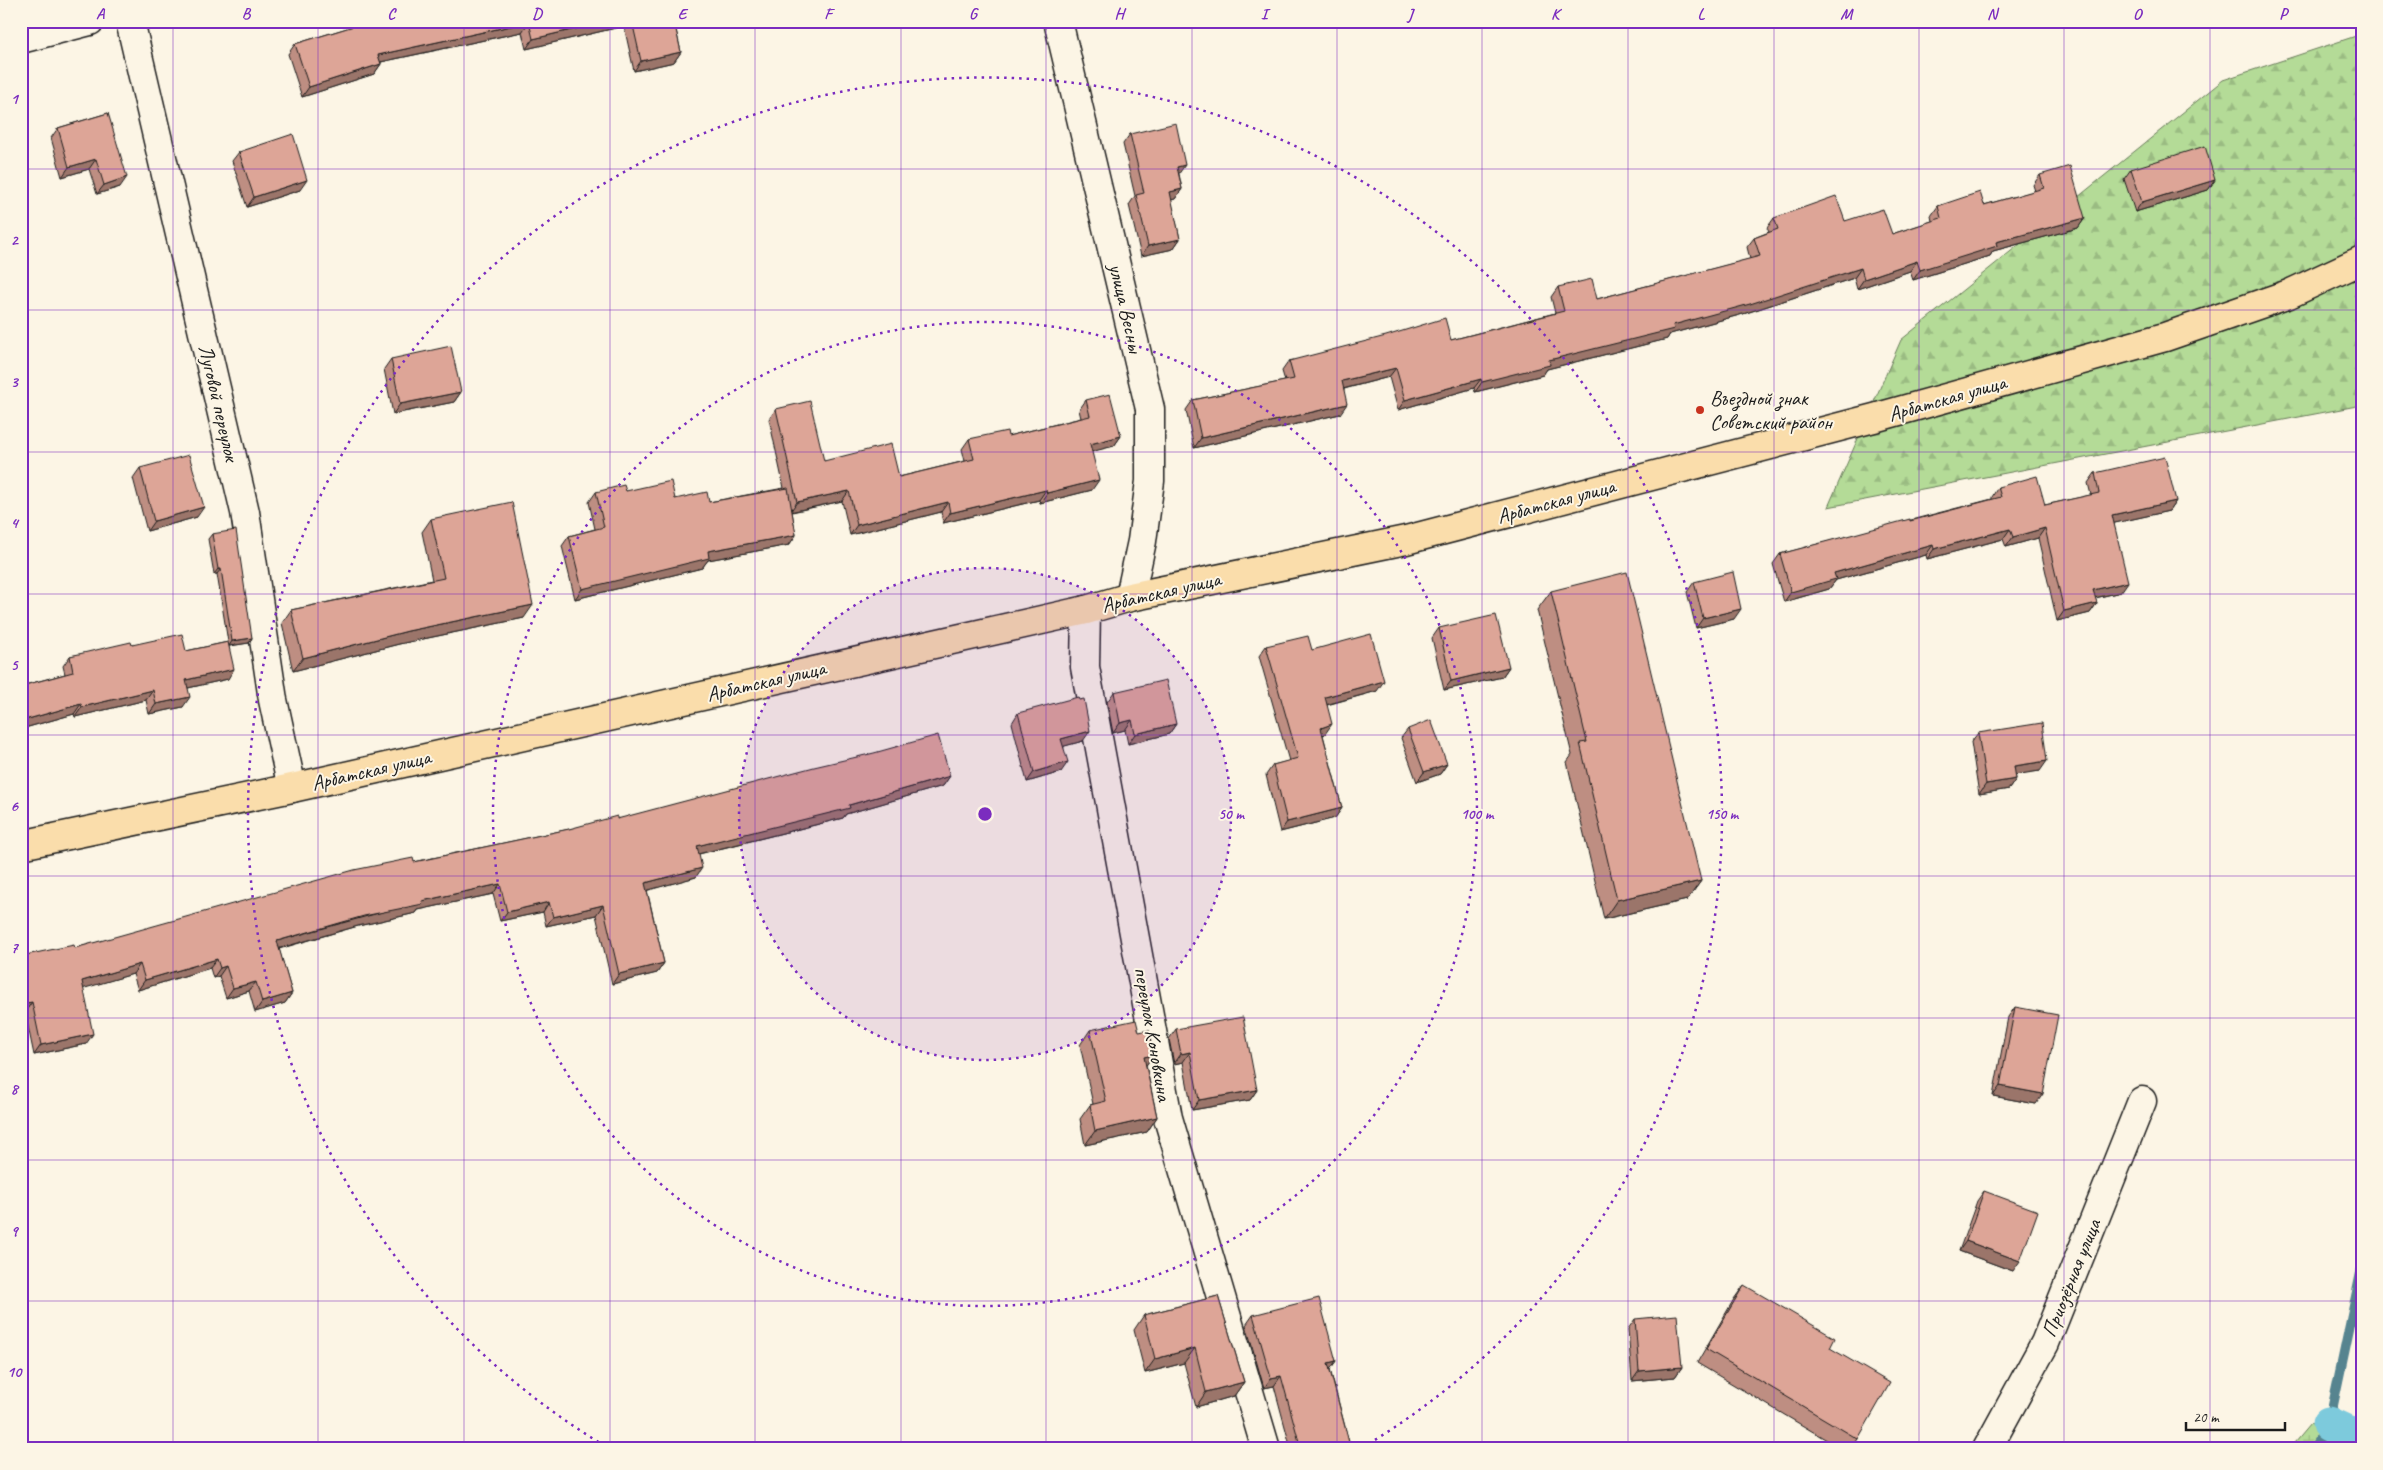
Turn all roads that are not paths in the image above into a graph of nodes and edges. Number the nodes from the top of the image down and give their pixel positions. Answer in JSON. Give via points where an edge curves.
{"nodes":[{"id":1,"x":90,"y":21,"type":"edge"},
{"id":2,"x":130,"y":21,"type":"edge"},
{"id":3,"x":1058,"y":21,"type":"edge"},
{"id":4,"x":21,"y":39,"type":"edge"},
{"id":5,"x":2362,"y":260,"type":"edge"},
{"id":6,"x":1130,"y":597,"type":"junction"},
{"id":7,"x":1086,"y":610,"type":"junction"},
{"id":8,"x":292,"y":788,"type":"junction"},
{"id":9,"x":21,"y":845,"type":"edge"},
{"id":10,"x":2142,"y":1101,"type":"dead end"},
{"id":11,"x":1266,"y":1449,"type":"edge"},
{"id":12,"x":1986,"y":1449,"type":"edge"}],
"edges":[{"from":1,"to":4,"type":"street"},
{"from":2,"to":8,"type":"street","name":"Луговой переулок","via":[[245,512],[274,700]]},
{"from":3,"to":6,"type":"street","name":"улица Весны","via":[[1150,409],[1150,481]]},
{"from":5,"to":6,"type":"main road","name":"Арбатская улица","via":[[2289,294],[2165,337],[1874,418],[1406,540]]},
{"from":6,"to":7,"type":"main road","name":"Арбатская улица"},
{"from":7,"to":8,"type":"main road","name":"Арбатская улица"},
{"from":7,"to":11,"type":"street","name":"переулок Коновкина","via":[[1085,667],[1168,1118]]},
{"from":8,"to":9,"type":"main road","name":"Арбатская улица"},
{"from":10,"to":12,"type":"street","name":"Приозёрная улица","via":[[2045,1343]]}]}
